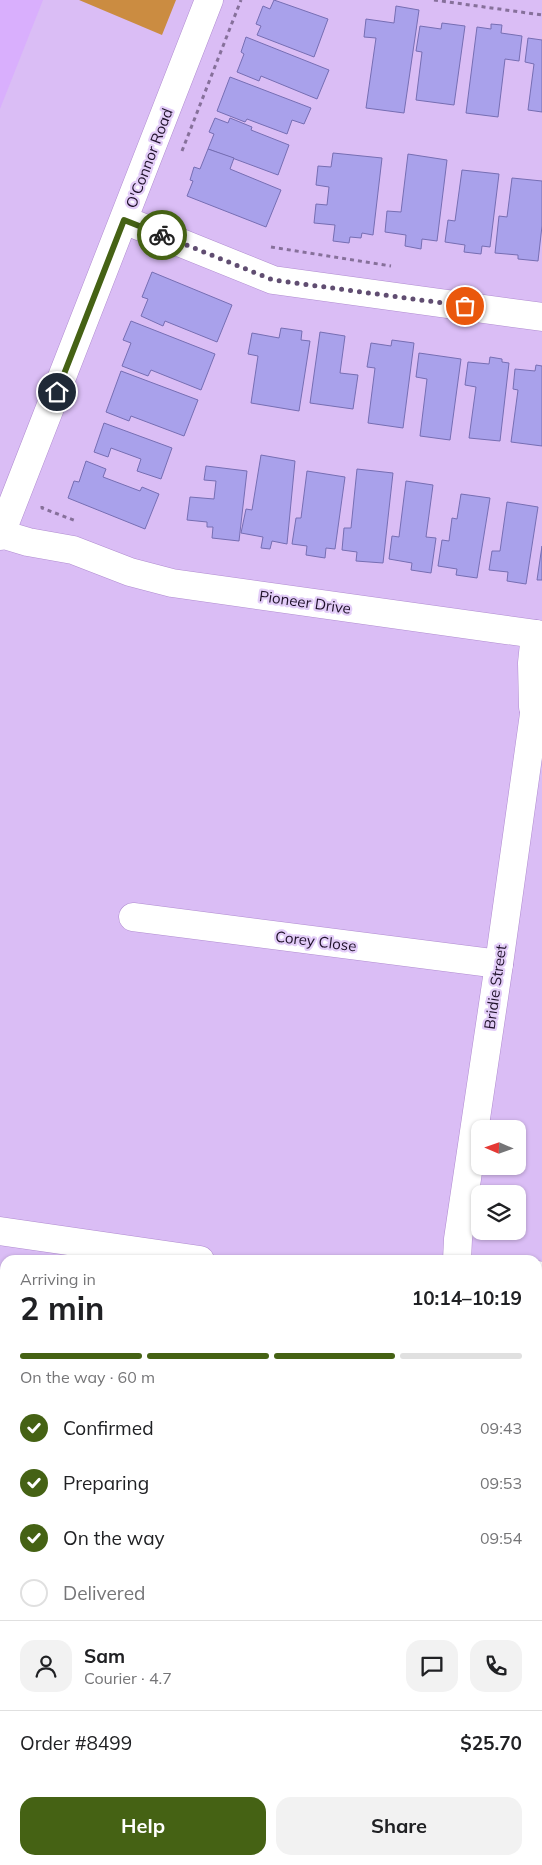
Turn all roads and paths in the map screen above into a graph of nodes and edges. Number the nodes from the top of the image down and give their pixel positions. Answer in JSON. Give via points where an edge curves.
{"nodes":[{"id":1,"x":241,"y":0,"type":"edge"},
{"id":2,"x":434,"y":0,"type":"edge"},
{"id":3,"x":210,"y":1,"type":"edge"},
{"id":4,"x":542,"y":16,"type":"edge"},
{"id":5,"x":182,"y":152,"type":"dead end"},
{"id":6,"x":124,"y":220,"type":"junction"},
{"id":7,"x":265,"y":245,"type":"dead end"},
{"id":8,"x":395,"y":267,"type":"dead end"},
{"id":9,"x":542,"y":317,"type":"edge"},
{"id":10,"x":45,"y":498,"type":"dead end"},
{"id":11,"x":84,"y":524,"type":"dead end"},
{"id":12,"x":3,"y":527,"type":"edge"},
{"id":13,"x":538,"y":635,"type":"edge"},
{"id":14,"x":542,"y":687,"type":"edge"},
{"id":15,"x":534,"y":714,"type":"junction"},
{"id":16,"x":133,"y":917,"type":"dead end"},
{"id":17,"x":499,"y":964,"type":"junction"},
{"id":18,"x":0,"y":1231,"type":"edge"},
{"id":19,"x":166,"y":1255,"type":"edge"},
{"id":20,"x":457,"y":1255,"type":"edge"}],
"edges":[{"from":1,"to":5,"type":"path"},
{"from":2,"to":4,"type":"path"},
{"from":3,"to":6,"type":"street","name":"O'Connor Road"},
{"from":6,"to":9,"type":"street","via":[[273,280]]},
{"from":6,"to":12,"type":"street","name":"O'Connor Road"},
{"from":7,"to":8,"type":"path"},
{"from":10,"to":11,"type":"path","via":[[42,508]]},
{"from":12,"to":13,"type":"street","name":"Pioneer Drive","via":[[28,542],[73,550],[130,572],[172,583]]},
{"from":13,"to":15,"type":"street","name":"Bridie Street","via":[[532,663]]},
{"from":14,"to":15,"type":"street","name":"Bridie Street"},
{"from":15,"to":17,"type":"street","name":"Bridie Street"},
{"from":16,"to":17,"type":"street","name":"Corey Close"},
{"from":17,"to":20,"type":"street","name":"Bridie Street"},
{"from":18,"to":19,"type":"street"}]}
